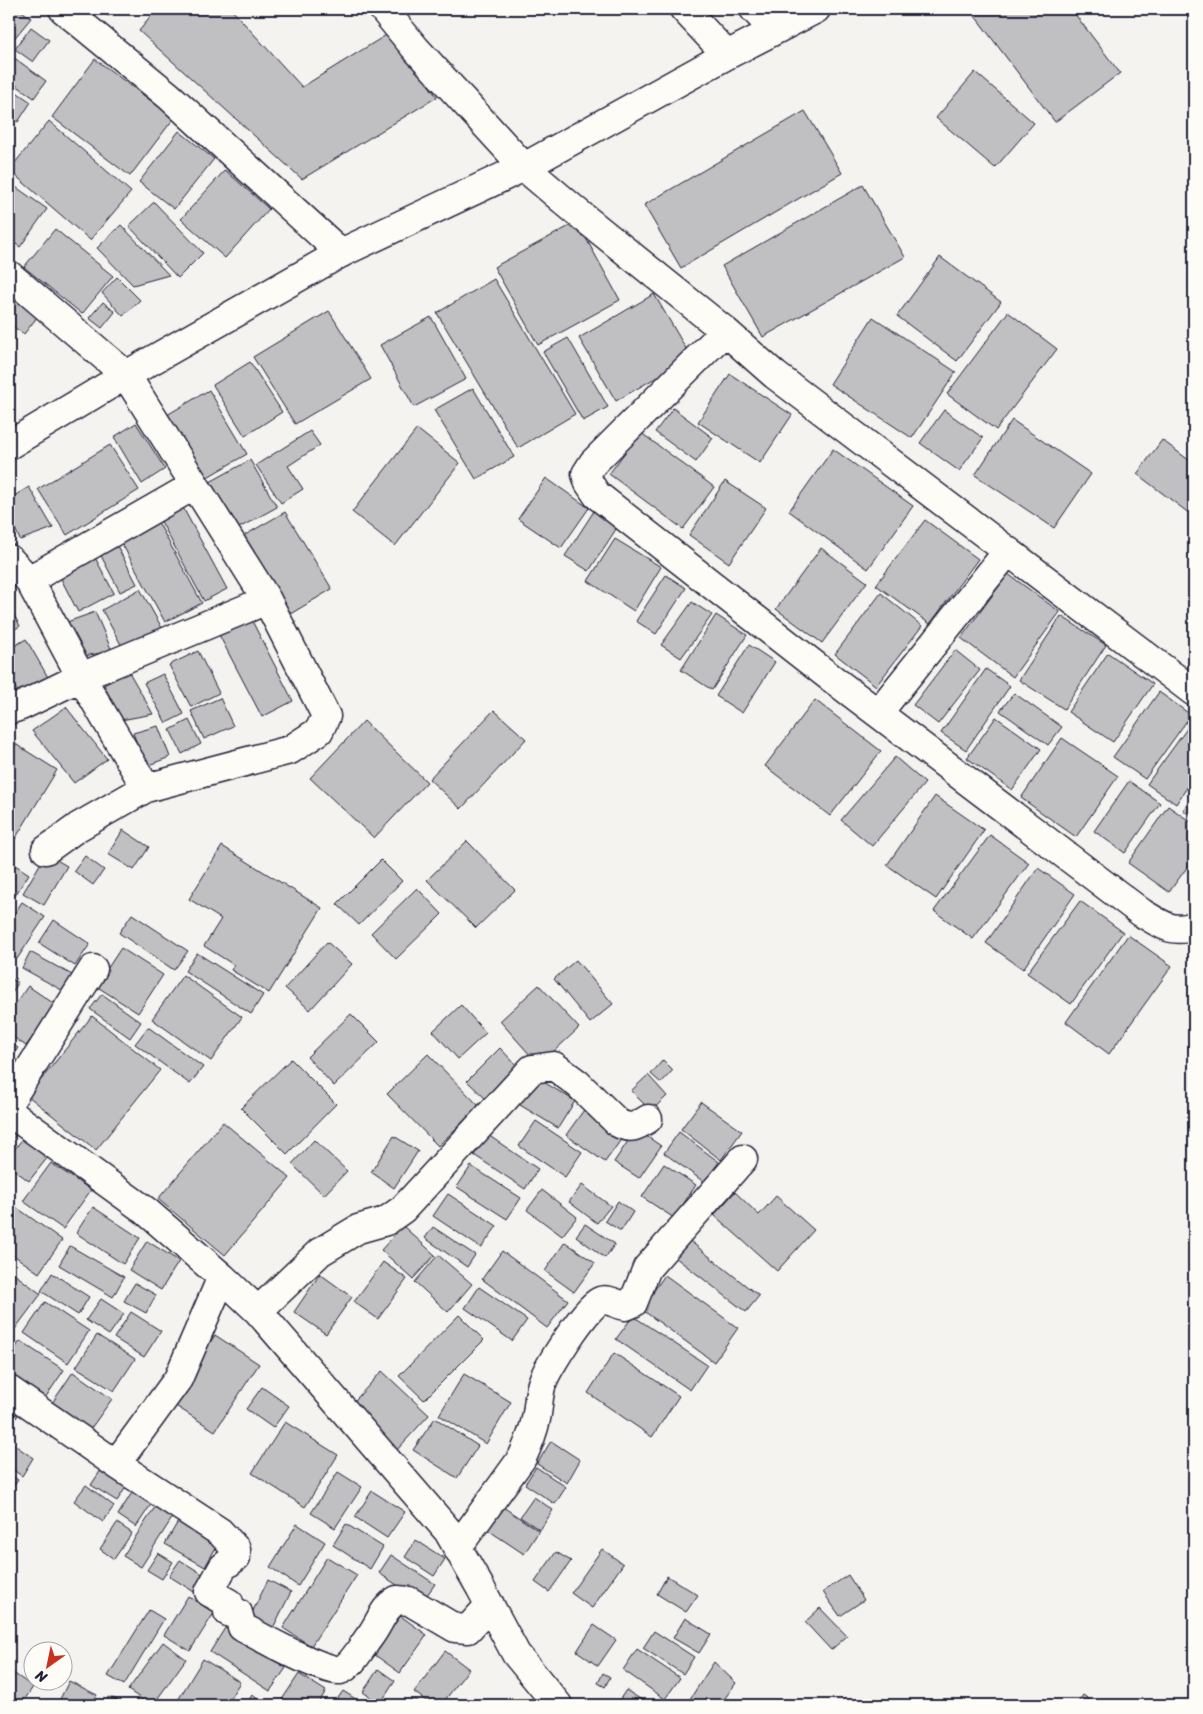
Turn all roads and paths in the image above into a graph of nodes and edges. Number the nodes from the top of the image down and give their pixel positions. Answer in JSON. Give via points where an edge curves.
{"nodes":[{"id":1,"x":63,"y":9,"type":"edge"},
{"id":2,"x":383,"y":9,"type":"edge"},
{"id":3,"x":684,"y":9,"type":"edge"},
{"id":4,"x":754,"y":9,"type":"edge"},
{"id":5,"x":816,"y":9,"type":"edge"},
{"id":6,"x":774,"y":30,"type":"junction"},
{"id":7,"x":727,"y":54,"type":"junction"},
{"id":8,"x":524,"y":167,"type":"junction"},
{"id":9,"x":341,"y":253,"type":"junction"},
{"id":10,"x":9,"y":275,"type":"edge"},
{"id":11,"x":725,"y":332,"type":"junction"},
{"id":12,"x":126,"y":375,"type":"junction"},
{"id":13,"x":9,"y":445,"type":"edge"},
{"id":14,"x":195,"y":485,"type":"junction"},
{"id":15,"x":1008,"y":551,"type":"junction"},
{"id":16,"x":9,"y":559,"type":"edge"},
{"id":17,"x":29,"y":580,"type":"junction"},
{"id":18,"x":267,"y":600,"type":"junction"},
{"id":19,"x":81,"y":678,"type":"junction"},
{"id":20,"x":1194,"y":692,"type":"edge"},
{"id":21,"x":9,"y":710,"type":"edge"},
{"id":22,"x":878,"y":713,"type":"junction"},
{"id":23,"x":146,"y":788,"type":"junction"},
{"id":24,"x":46,"y":850,"type":"dead end"},
{"id":25,"x":1194,"y":926,"type":"edge"},
{"id":26,"x":93,"y":969,"type":"dead end"},
{"id":27,"x":9,"y":1102,"type":"edge"},
{"id":28,"x":9,"y":1112,"type":"edge"},
{"id":29,"x":648,"y":1119,"type":"dead end"},
{"id":30,"x":743,"y":1159,"type":"dead end"},
{"id":31,"x":222,"y":1277,"type":"junction"},
{"id":32,"x":258,"y":1311,"type":"junction"},
{"id":33,"x":9,"y":1390,"type":"edge"},
{"id":34,"x":116,"y":1464,"type":"junction"},
{"id":35,"x":458,"y":1548,"type":"junction"},
{"id":36,"x":490,"y":1605,"type":"junction"},
{"id":37,"x":558,"y":1705,"type":"edge"}],
"edges":[{"from":1,"to":9,"type":"street","via":[[169,96]]},
{"from":2,"to":8,"type":"street"},
{"from":3,"to":7,"type":"street"},
{"from":4,"to":6,"type":"street"},
{"from":5,"to":6,"type":"street"},
{"from":6,"to":7,"type":"street"},
{"from":7,"to":8,"type":"street"},
{"from":8,"to":9,"type":"street"},
{"from":8,"to":11,"type":"street"},
{"from":9,"to":12,"type":"street"},
{"from":10,"to":12,"type":"street"},
{"from":11,"to":15,"type":"street","via":[[775,375]]},
{"from":11,"to":22,"type":"street","via":[[593,463],[586,474],[589,483],[597,495],[614,509]]},
{"from":12,"to":13,"type":"street"},
{"from":12,"to":14,"type":"street"},
{"from":14,"to":17,"type":"street"},
{"from":14,"to":18,"type":"street"},
{"from":15,"to":20,"type":"street"},
{"from":15,"to":22,"type":"street"},
{"from":16,"to":17,"type":"street"},
{"from":17,"to":19,"type":"street"},
{"from":18,"to":19,"type":"street"},
{"from":18,"to":23,"type":"street","via":[[324,710],[326,716],[319,731],[290,750]]},
{"from":19,"to":21,"type":"street"},
{"from":19,"to":23,"type":"street"},
{"from":22,"to":25,"type":"street","via":[[1142,913],[1175,930]]},
{"from":23,"to":24,"type":"street","via":[[78,827]]},
{"from":26,"to":27,"type":"street"},
{"from":28,"to":31,"type":"street","via":[[146,1211]]},
{"from":29,"to":32,"type":"street","via":[[631,1128],[618,1123],[578,1084],[554,1066],[532,1069],[403,1209],[386,1222],[358,1229],[320,1252]]},
{"from":30,"to":35,"type":"street","via":[[647,1268],[633,1303],[626,1306],[599,1301],[584,1316],[546,1372],[530,1442],[522,1458]]},
{"from":31,"to":32,"type":"street"},
{"from":31,"to":34,"type":"street","via":[[178,1379]]},
{"from":32,"to":35,"type":"street","via":[[448,1531]]},
{"from":33,"to":34,"type":"street"},
{"from":34,"to":36,"type":"street","via":[[229,1540],[236,1550],[236,1557],[223,1566],[209,1592],[229,1603],[228,1612],[238,1614],[242,1628],[318,1664],[335,1670],[348,1666],[385,1610],[397,1600],[409,1601],[463,1630],[468,1629]]},
{"from":35,"to":36,"type":"street"},
{"from":36,"to":37,"type":"street","via":[[516,1654]]}]}
